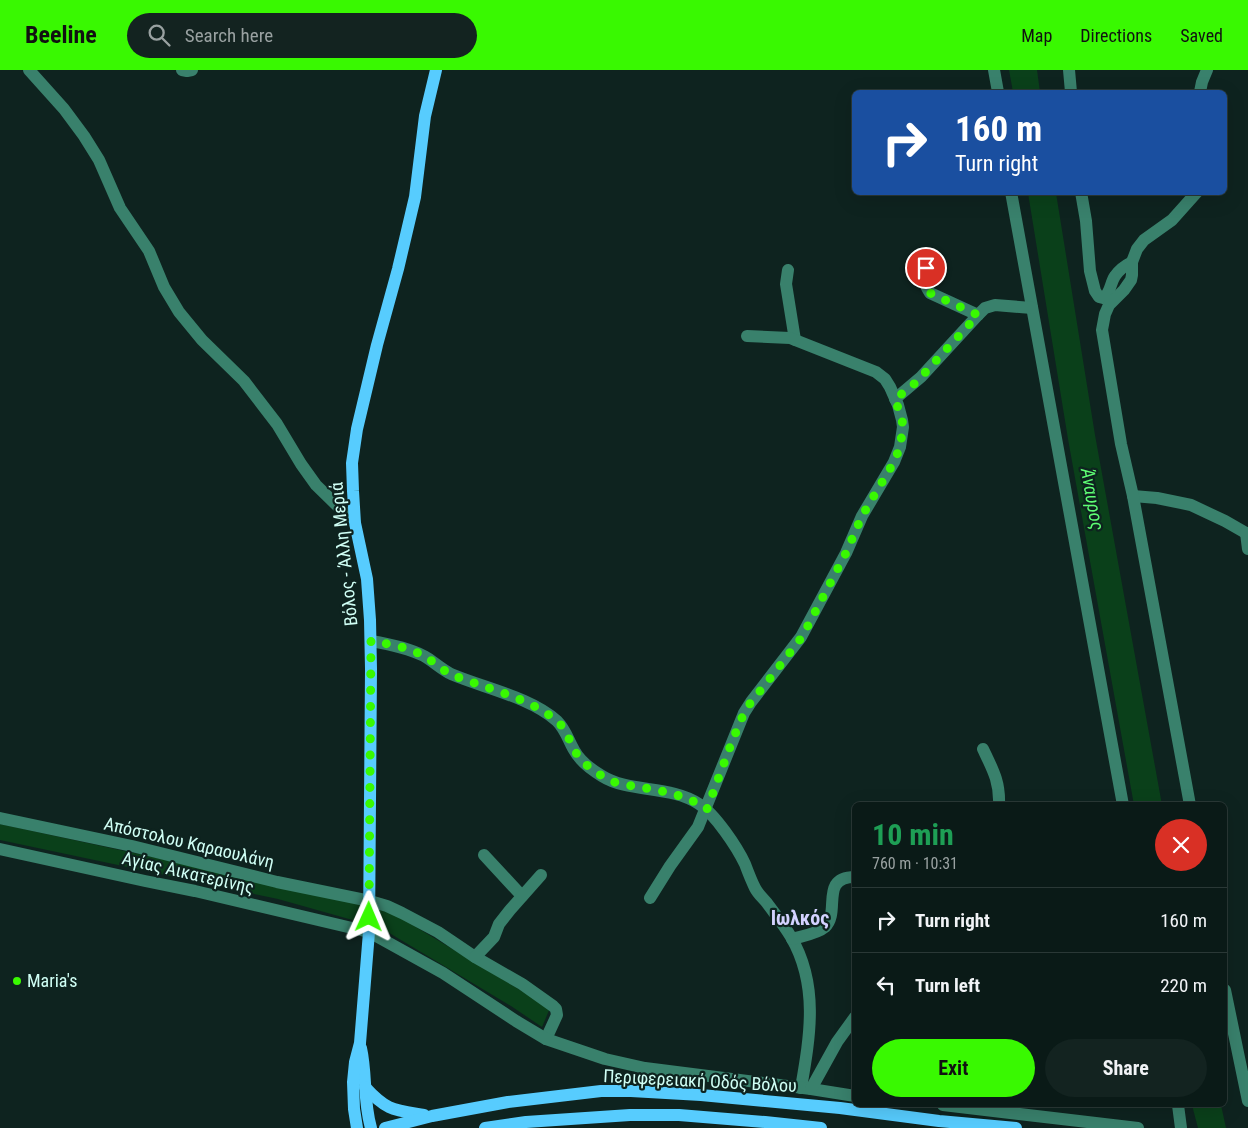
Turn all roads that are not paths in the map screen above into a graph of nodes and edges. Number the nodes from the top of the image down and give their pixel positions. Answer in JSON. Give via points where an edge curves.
{"nodes":[{"id":1,"x":29,"y":70,"type":"edge"},
{"id":2,"x":182,"y":70,"type":"edge"},
{"id":3,"x":192,"y":70,"type":"edge"},
{"id":4,"x":436,"y":70,"type":"edge"},
{"id":5,"x":994,"y":70,"type":"edge"},
{"id":6,"x":1069,"y":70,"type":"edge"},
{"id":7,"x":1207,"y":70,"type":"edge"},
{"id":8,"x":998,"y":90,"type":"edge"},
{"id":9,"x":1071,"y":90,"type":"edge"},
{"id":10,"x":1200,"y":90,"type":"edge"},
{"id":11,"x":1012,"y":195,"type":"edge"},
{"id":12,"x":1082,"y":195,"type":"edge"},
{"id":13,"x":1193,"y":195,"type":"edge"},
{"id":14,"x":1132,"y":262,"type":"junction"},
{"id":15,"x":926,"y":268,"type":"dead end"},
{"id":16,"x":788,"y":270,"type":"dead end"},
{"id":17,"x":1032,"y":308,"type":"junction"},
{"id":18,"x":978,"y":315,"type":"junction"},
{"id":19,"x":747,"y":336,"type":"dead end"},
{"id":20,"x":795,"y":340,"type":"junction"},
{"id":21,"x":895,"y":399,"type":"junction"},
{"id":22,"x":1133,"y":496,"type":"junction"},
{"id":23,"x":355,"y":522,"type":"junction"},
{"id":24,"x":1247,"y":533,"type":"edge"},
{"id":25,"x":1248,"y":549,"type":"edge"},
{"id":26,"x":371,"y":641,"type":"junction"},
{"id":27,"x":983,"y":749,"type":"dead end"},
{"id":28,"x":999,"y":802,"type":"edge"},
{"id":29,"x":1122,"y":802,"type":"edge"},
{"id":30,"x":1189,"y":802,"type":"edge"},
{"id":31,"x":707,"y":809,"type":"junction"},
{"id":32,"x":0,"y":818,"type":"edge"},
{"id":33,"x":0,"y":849,"type":"edge"},
{"id":34,"x":484,"y":855,"type":"dead end"},
{"id":35,"x":541,"y":875,"type":"dead end"},
{"id":36,"x":852,"y":877,"type":"edge"},
{"id":37,"x":522,"y":896,"type":"junction"},
{"id":38,"x":650,"y":898,"type":"dead end"},
{"id":39,"x":370,"y":901,"type":"junction"},
{"id":40,"x":369,"y":932,"type":"junction"},
{"id":41,"x":792,"y":939,"type":"junction"},
{"id":42,"x":476,"y":957,"type":"junction"},
{"id":43,"x":1227,"y":998,"type":"edge"},
{"id":44,"x":852,"y":1021,"type":"edge"},
{"id":45,"x":546,"y":1040,"type":"junction"},
{"id":46,"x":360,"y":1043,"type":"junction"},
{"id":47,"x":1246,"y":1077,"type":"edge"},
{"id":48,"x":365,"y":1087,"type":"junction"},
{"id":49,"x":806,"y":1088,"type":"junction"},
{"id":50,"x":852,"y":1096,"type":"edge"},
{"id":51,"x":1248,"y":1101,"type":"edge"},
{"id":52,"x":960,"y":1107,"type":"edge"},
{"id":53,"x":1178,"y":1107,"type":"edge"},
{"id":54,"x":432,"y":1116,"type":"junction"},
{"id":55,"x":358,"y":1128,"type":"edge"},
{"id":56,"x":371,"y":1128,"type":"edge"},
{"id":57,"x":384,"y":1128,"type":"edge"},
{"id":58,"x":485,"y":1128,"type":"edge"},
{"id":59,"x":821,"y":1128,"type":"edge"},
{"id":60,"x":1016,"y":1128,"type":"edge"},
{"id":61,"x":1138,"y":1128,"type":"edge"},
{"id":62,"x":1181,"y":1128,"type":"edge"}],
"edges":[{"from":1,"to":23,"type":"street","via":[[64,109],[99,160],[120,208],[149,251],[179,312],[202,340],[244,380],[316,485]]},
{"from":2,"to":3,"type":"street"},
{"from":4,"to":23,"type":"main road","name":"Βόλος - Άλλη Μεριά","via":[[425,116],[415,197],[357,429],[352,463]]},
{"from":5,"to":8,"type":"street"},
{"from":6,"to":9,"type":"street"},
{"from":7,"to":10,"type":"street"},
{"from":11,"to":17,"type":"street"},
{"from":12,"to":14,"type":"street","via":[[1090,271],[1099,297],[1107,295],[1115,276]]},
{"from":13,"to":14,"type":"street","via":[[1172,220],[1140,244]]},
{"from":14,"to":22,"type":"street","via":[[1131,280],[1109,305],[1102,330]]},
{"from":15,"to":18,"type":"street","via":[[924,279],[930,293]]},
{"from":16,"to":20,"type":"street","via":[[786,284]]},
{"from":17,"to":18,"type":"street","via":[[995,305]]},
{"from":17,"to":29,"type":"street"},
{"from":18,"to":21,"type":"street","via":[[921,377]]},
{"from":19,"to":20,"type":"street"},
{"from":20,"to":21,"type":"street","via":[[876,372],[885,379]]},
{"from":21,"to":31,"type":"street","via":[[903,427],[894,462],[862,516],[802,637],[744,713]]},
{"from":22,"to":24,"type":"street","via":[[1191,505]]},
{"from":22,"to":30,"type":"street"},
{"from":23,"to":26,"type":"main road","name":"Βόλος - Άλλη Μεριά","via":[[367,579]]},
{"from":24,"to":25,"type":"street"},
{"from":26,"to":31,"type":"street","via":[[415,652],[450,674],[537,707],[559,723],[580,758],[606,779],[680,795]]},
{"from":26,"to":39,"type":"main road","name":"Βόλος - Άλλη Μεριά"},
{"from":27,"to":28,"type":"street","via":[[999,786]]},
{"from":31,"to":38,"type":"street","via":[[696,831]]},
{"from":31,"to":41,"type":"street","via":[[740,855],[757,892]]},
{"from":32,"to":39,"type":"street","name":"Απόστολου Καραουλάνη"},
{"from":33,"to":40,"type":"street","name":"Αγίας Αικατερίνης"},
{"from":34,"to":37,"type":"street"},
{"from":35,"to":37,"type":"street"},
{"from":36,"to":41,"type":"street","via":[[844,878],[834,886],[827,925]]},
{"from":37,"to":42,"type":"street"},
{"from":39,"to":40,"type":"main road","name":"Βόλος - Άλλη Μεριά"},
{"from":39,"to":42,"type":"street","name":"Απόστολου Καραουλάνη","via":[[438,932]]},
{"from":40,"to":45,"type":"street","name":"Αγίας Αικατερίνης","via":[[443,973]]},
{"from":40,"to":46,"type":"main road","name":"Βόλος - Άλλη Μεριά"},
{"from":41,"to":49,"type":"street","via":[[804,965],[810,992]]},
{"from":42,"to":45,"type":"street","name":"Απόστολου Καραουλάνη","via":[[555,1007],[557,1015]]},
{"from":43,"to":47,"type":"street"},
{"from":44,"to":49,"type":"street"},
{"from":45,"to":49,"type":"street","name":"Αγίας Αικατερίνης","via":[[645,1068]]},
{"from":46,"to":48,"type":"main road","name":"Βόλος - Άλλη Μεριά"},
{"from":46,"to":55,"type":"main road","name":"Βόλος - Άλλη Μεριά","via":[[353,1082]]},
{"from":47,"to":51,"type":"street"},
{"from":48,"to":54,"type":"main road","via":[[381,1103],[394,1110]]},
{"from":48,"to":56,"type":"main road","name":"Βόλος - Άλλη Μεριά"},
{"from":49,"to":50,"type":"street","name":"Αγίας Αικατερίνης"},
{"from":52,"to":61,"type":"street"},
{"from":53,"to":62,"type":"street"},
{"from":54,"to":57,"type":"main road","name":"Περιφερειακή Οδός Βόλου"},
{"from":54,"to":60,"type":"main road","name":"Περιφερειακή Οδός Βόλου","via":[[520,1100],[630,1091],[840,1108]]},
{"from":58,"to":59,"type":"main road","name":"Περιφερειακή Οδός Βόλου","via":[[630,1115],[679,1115]]}]}
